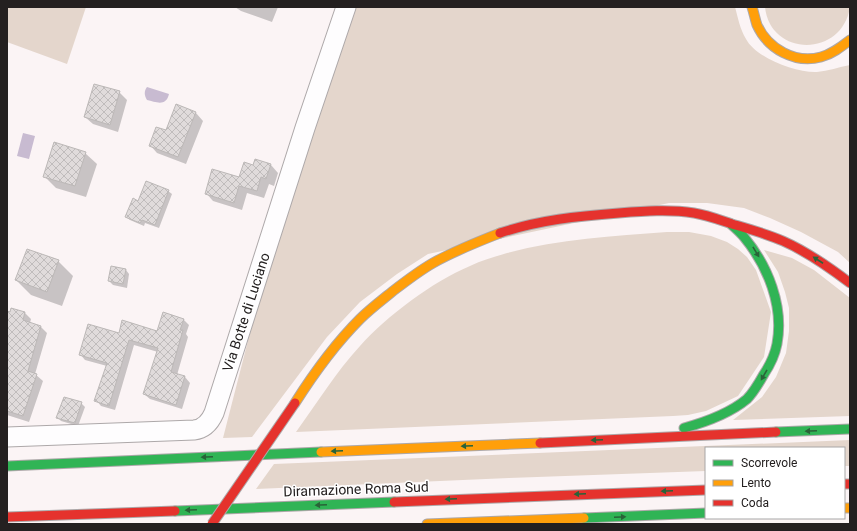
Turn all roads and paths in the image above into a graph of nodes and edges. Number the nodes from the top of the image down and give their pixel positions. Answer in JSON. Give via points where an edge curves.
{"nodes":[{"id":1,"x":346,"y":7,"type":"edge"},
{"id":2,"x":752,"y":7,"type":"edge"},
{"id":3,"x":850,"y":40,"type":"edge"},
{"id":4,"x":850,"y":50,"type":"edge"},
{"id":5,"x":827,"y":55,"type":"junction"},
{"id":6,"x":730,"y":223,"type":"junction"},
{"id":7,"x":850,"y":282,"type":"edge"},
{"id":8,"x":850,"y":429,"type":"edge"},
{"id":9,"x":7,"y":437,"type":"edge"},
{"id":10,"x":636,"y":438,"type":"junction"},
{"id":11,"x":7,"y":466,"type":"edge"},
{"id":12,"x":705,"y":490,"type":"edge"},
{"id":13,"x":705,"y":513,"type":"edge"},
{"id":14,"x":7,"y":517,"type":"edge"},
{"id":15,"x":212,"y":524,"type":"edge"},
{"id":16,"x":427,"y":524,"type":"edge"}],
"edges":[{"from":1,"to":9,"type":"street","name":"Via Botte di Luciano","via":[[209,422],[194,430]]},
{"from":2,"to":5,"type":"main road","via":[[756,24],[766,40],[781,52],[804,58]]},
{"from":3,"to":5,"type":"main road"},
{"from":4,"to":5,"type":"main road"},
{"from":7,"to":6,"type":"main road","one_way":true,"via":[[794,246]]},
{"from":6,"to":10,"type":"main road","one_way":true,"via":[[750,243],[770,282],[778,321],[777,343],[772,359],[765,375],[750,396],[732,410],[695,425]]},
{"from":6,"to":15,"type":"main road","bridge":true,"via":[[687,212],[598,214],[540,222],[503,232],[421,269],[376,305],[339,342],[317,370]]},
{"from":8,"to":10,"type":"main road","one_way":true},
{"from":10,"to":11,"type":"main road","one_way":true},
{"from":12,"to":14,"type":"main road","name":"Diramazione Roma Sud","one_way":true},
{"from":16,"to":13,"type":"main road","one_way":true}]}
